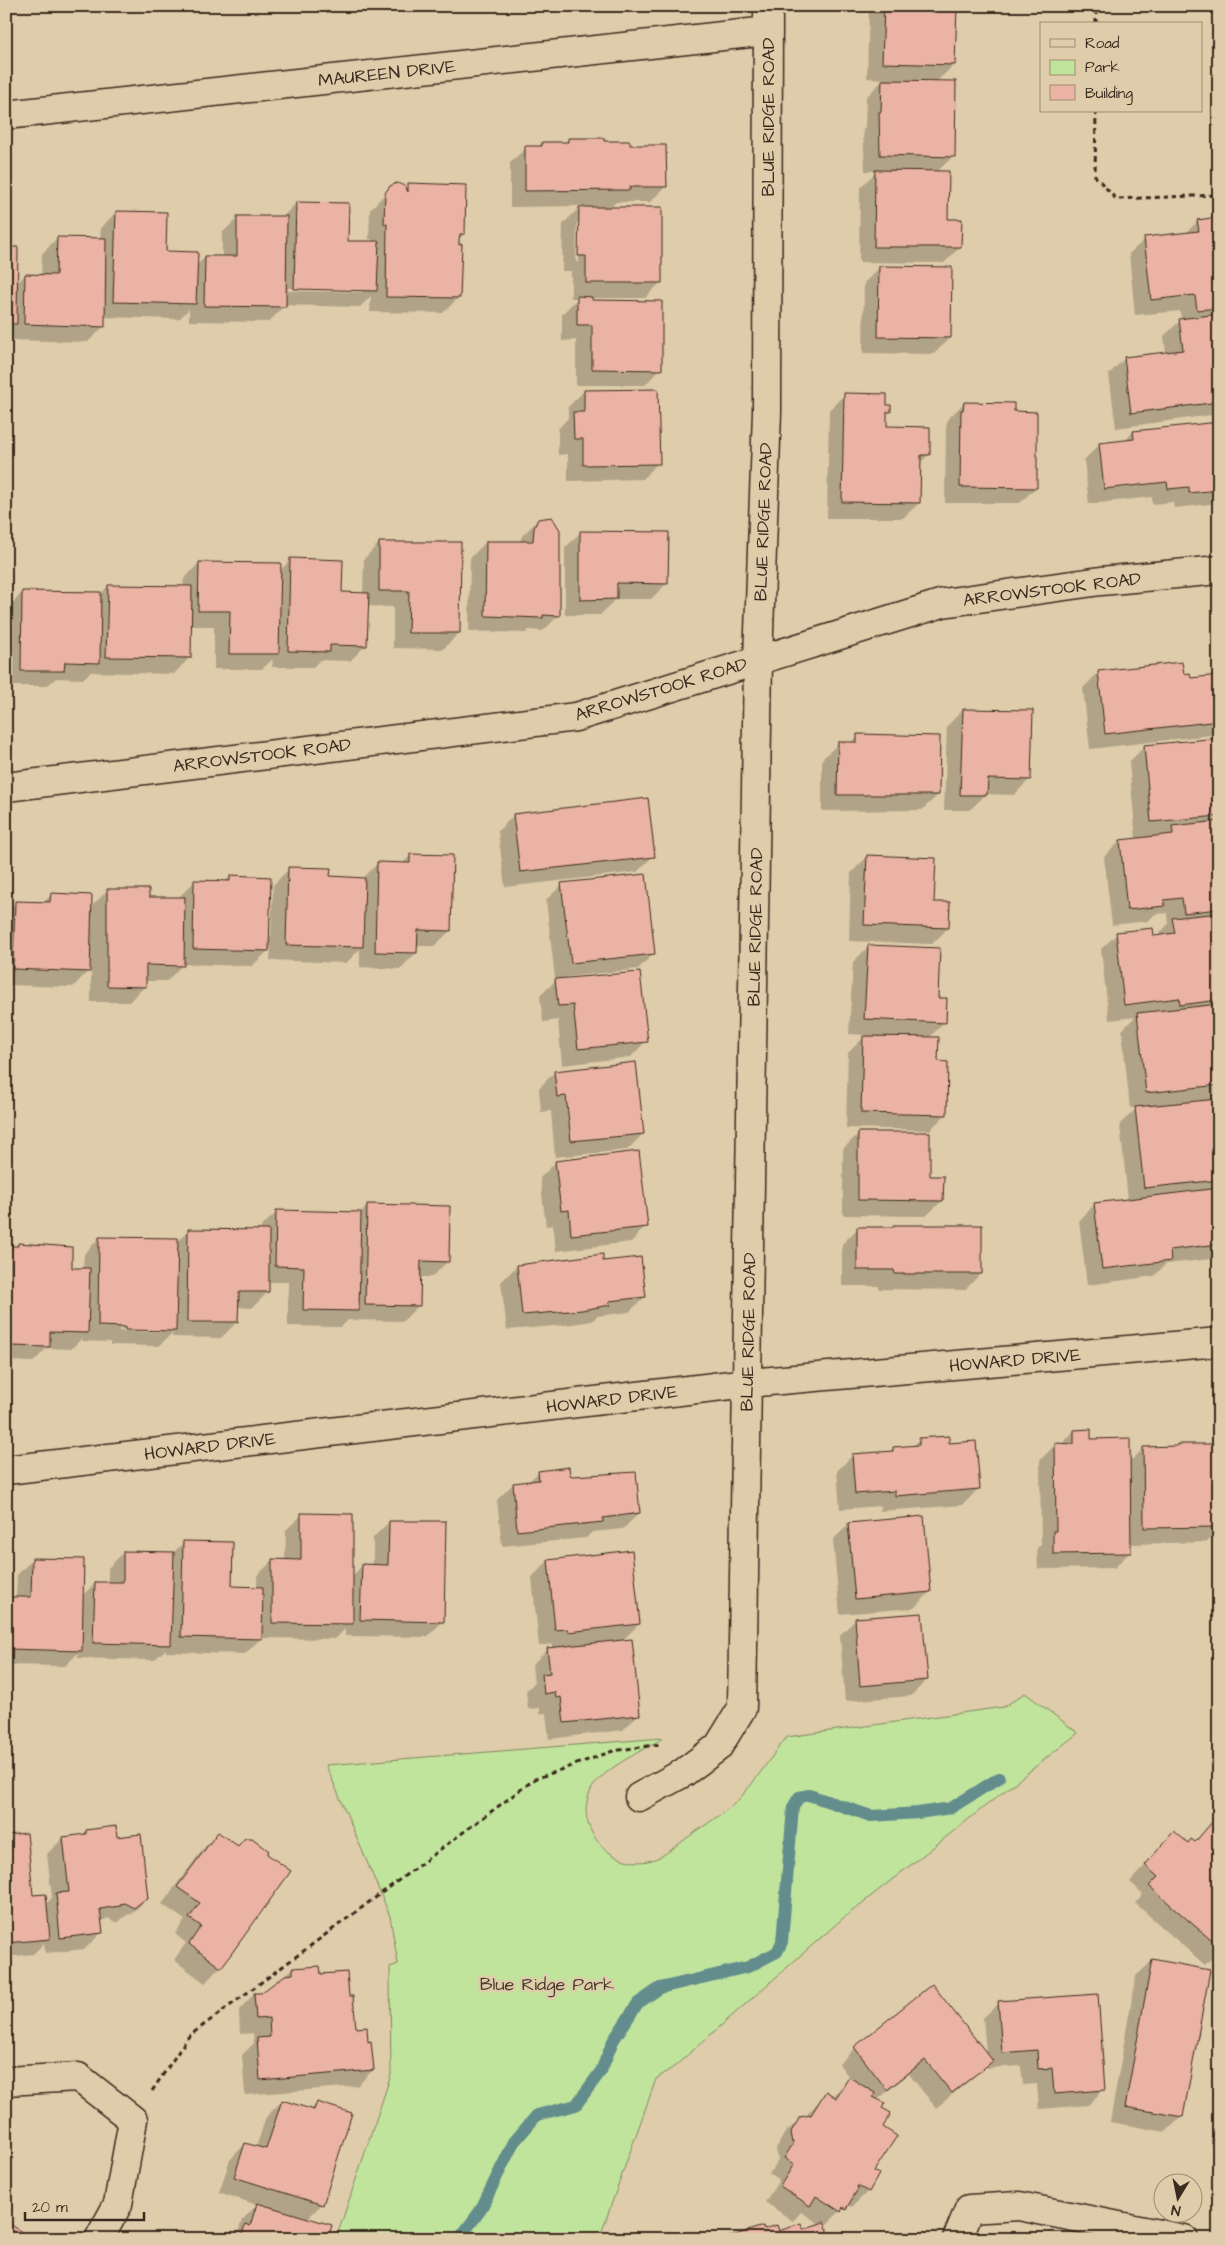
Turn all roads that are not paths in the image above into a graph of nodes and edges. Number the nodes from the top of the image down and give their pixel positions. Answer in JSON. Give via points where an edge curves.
{"nodes":[{"id":1,"x":768,"y":19,"type":"edge"},
{"id":2,"x":6,"y":115,"type":"edge"},
{"id":3,"x":1219,"y":570,"type":"edge"},
{"id":4,"x":758,"y":659,"type":"junction"},
{"id":5,"x":6,"y":787,"type":"edge"},
{"id":6,"x":1219,"y":1342,"type":"edge"},
{"id":7,"x":748,"y":1383,"type":"junction"},
{"id":8,"x":6,"y":1470,"type":"edge"},
{"id":9,"x":639,"y":1797,"type":"dead end"},
{"id":10,"x":6,"y":2081,"type":"edge"},
{"id":11,"x":1115,"y":2233,"type":"edge"},
{"id":12,"x":99,"y":2239,"type":"edge"},
{"id":13,"x":957,"y":2239,"type":"edge"},
{"id":14,"x":1184,"y":2239,"type":"edge"}],
"edges":[{"from":1,"to":2,"type":"street","name":"MAUREEN DRIVE"},
{"from":1,"to":4,"type":"street","name":"BLUE RIDGE ROAD","via":[[767,412]]},
{"from":3,"to":4,"type":"street","name":"ARROWSTOOK ROAD","via":[[1101,581],[943,603]]},
{"from":4,"to":5,"type":"street","name":"ARROWSTOOK ROAD","via":[[576,717]]},
{"from":4,"to":7,"type":"street","name":"BLUE RIDGE ROAD"},
{"from":6,"to":7,"type":"street","name":"HOWARD DRIVE"},
{"from":7,"to":8,"type":"street","name":"HOWARD DRIVE"},
{"from":7,"to":9,"type":"street","name":"BLUE RIDGE ROAD","via":[[742,1708],[718,1747],[683,1773]]},
{"from":10,"to":12,"type":"street","via":[[78,2077],[133,2120],[118,2204]]},
{"from":11,"to":13,"type":"street","via":[[1019,2206],[969,2209]]},
{"from":11,"to":14,"type":"street"}]}
